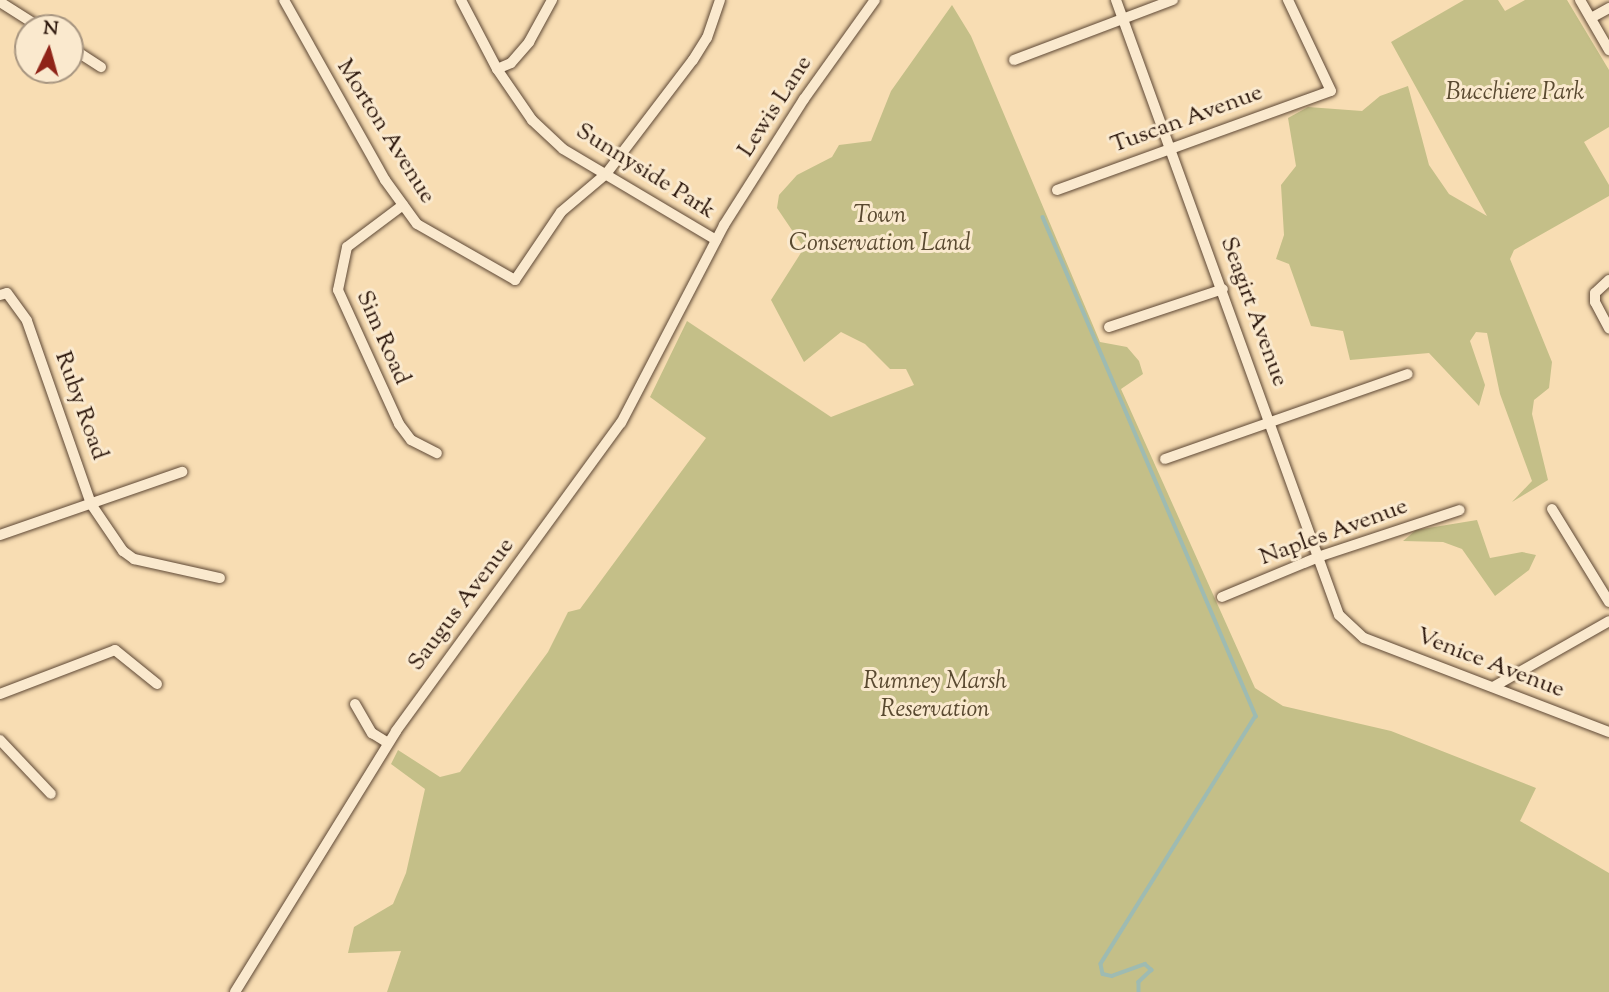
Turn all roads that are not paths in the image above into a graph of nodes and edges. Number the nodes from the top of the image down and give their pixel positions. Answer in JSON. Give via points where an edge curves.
{"nodes":[{"id":1,"x":284,"y":0,"type":"edge"},
{"id":2,"x":461,"y":0,"type":"edge"},
{"id":3,"x":552,"y":0,"type":"edge"},
{"id":4,"x":720,"y":0,"type":"edge"},
{"id":5,"x":876,"y":0,"type":"edge"},
{"id":6,"x":1116,"y":0,"type":"edge"},
{"id":7,"x":1173,"y":0,"type":"edge"},
{"id":8,"x":1288,"y":0,"type":"edge"},
{"id":9,"x":1580,"y":0,"type":"edge"},
{"id":10,"x":0,"y":2,"type":"edge"},
{"id":11,"x":1609,"y":8,"type":"edge"},
{"id":12,"x":18,"y":14,"type":"edge"},
{"id":13,"x":1591,"y":18,"type":"junction"},
{"id":14,"x":1122,"y":19,"type":"junction"},
{"id":15,"x":1609,"y":50,"type":"edge"},
{"id":16,"x":84,"y":56,"type":"edge"},
{"id":17,"x":1014,"y":60,"type":"dead end"},
{"id":18,"x":101,"y":66,"type":"dead end"},
{"id":19,"x":497,"y":69,"type":"junction"},
{"id":20,"x":1170,"y":149,"type":"junction"},
{"id":21,"x":606,"y":174,"type":"junction"},
{"id":22,"x":1057,"y":190,"type":"dead end"},
{"id":23,"x":403,"y":205,"type":"junction"},
{"id":24,"x":716,"y":240,"type":"junction"},
{"id":25,"x":1609,"y":280,"type":"edge"},
{"id":26,"x":1223,"y":289,"type":"junction"},
{"id":27,"x":0,"y":295,"type":"edge"},
{"id":28,"x":1109,"y":327,"type":"dead end"},
{"id":29,"x":1609,"y":328,"type":"edge"},
{"id":30,"x":1408,"y":374,"type":"dead end"},
{"id":31,"x":1271,"y":421,"type":"junction"},
{"id":32,"x":437,"y":453,"type":"dead end"},
{"id":33,"x":1165,"y":459,"type":"dead end"},
{"id":34,"x":182,"y":472,"type":"dead end"},
{"id":35,"x":91,"y":505,"type":"junction"},
{"id":36,"x":1552,"y":509,"type":"dead end"},
{"id":37,"x":1460,"y":510,"type":"dead end"},
{"id":38,"x":0,"y":536,"type":"edge"},
{"id":39,"x":1321,"y":556,"type":"junction"},
{"id":40,"x":220,"y":578,"type":"dead end"},
{"id":41,"x":1223,"y":597,"type":"dead end"},
{"id":42,"x":1609,"y":602,"type":"edge"},
{"id":43,"x":1609,"y":621,"type":"edge"},
{"id":44,"x":1357,"y":634,"type":"joint"},
{"id":45,"x":157,"y":684,"type":"dead end"},
{"id":46,"x":1493,"y":687,"type":"junction"},
{"id":47,"x":0,"y":694,"type":"edge"},
{"id":48,"x":355,"y":704,"type":"dead end"},
{"id":49,"x":1609,"y":732,"type":"edge"},
{"id":50,"x":0,"y":740,"type":"edge"},
{"id":51,"x":388,"y":743,"type":"junction"},
{"id":52,"x":51,"y":794,"type":"dead end"},
{"id":53,"x":235,"y":992,"type":"edge"}],
"edges":[{"from":1,"to":23,"type":"street","name":"Morton Avenue"},
{"from":2,"to":19,"type":"street","name":"Sunnyside Park"},
{"from":3,"to":19,"type":"street","via":[[529,42],[511,63]]},
{"from":4,"to":21,"type":"street","via":[[700,49]]},
{"from":5,"to":24,"type":"street","name":"Lewis Lane","via":[[804,99]]},
{"from":6,"to":14,"type":"street","name":"Seagirt Avenue"},
{"from":7,"to":14,"type":"street"},
{"from":8,"to":20,"type":"street","name":"Tuscan Avenue","via":[[1331,90]]},
{"from":9,"to":13,"type":"street"},
{"from":10,"to":12,"type":"street"},
{"from":11,"to":13,"type":"street"},
{"from":13,"to":15,"type":"street"},
{"from":14,"to":17,"type":"street"},
{"from":14,"to":20,"type":"street","name":"Seagirt Avenue"},
{"from":16,"to":18,"type":"street"},
{"from":19,"to":21,"type":"street","name":"Sunnyside Park","via":[[532,120],[564,149]]},
{"from":20,"to":22,"type":"street","name":"Tuscan Avenue"},
{"from":20,"to":26,"type":"street","name":"Seagirt Avenue"},
{"from":21,"to":23,"type":"street","name":"Morton Avenue","via":[[561,212],[515,280],[417,223]]},
{"from":21,"to":24,"type":"street","name":"Sunnyside Park"},
{"from":23,"to":32,"type":"street","name":"Sim Road","via":[[347,247],[338,290],[399,424],[411,440]]},
{"from":24,"to":51,"type":"street","name":"Saugus Avenue","via":[[621,423]]},
{"from":25,"to":29,"type":"street","via":[[1595,293],[1595,302]]},
{"from":26,"to":28,"type":"street"},
{"from":26,"to":31,"type":"street","name":"Seagirt Avenue"},
{"from":27,"to":35,"type":"street","name":"Ruby Road","via":[[7,293],[28,323]]},
{"from":30,"to":31,"type":"street"},
{"from":31,"to":33,"type":"street"},
{"from":31,"to":39,"type":"street","name":"Seagirt Avenue"},
{"from":34,"to":35,"type":"street"},
{"from":35,"to":38,"type":"street"},
{"from":35,"to":40,"type":"street","name":"Ruby Road","via":[[122,551],[134,559]]},
{"from":36,"to":42,"type":"street"},
{"from":37,"to":39,"type":"street","name":"Naples Avenue"},
{"from":39,"to":41,"type":"street","name":"Naples Avenue"},
{"from":39,"to":44,"type":"street","name":"Seagirt Avenue","via":[[1339,615]]},
{"from":43,"to":46,"type":"street"},
{"from":44,"to":46,"type":"street","name":"Venice Avenue"},
{"from":45,"to":47,"type":"street","via":[[115,650]]},
{"from":46,"to":49,"type":"street","name":"Venice Avenue"},
{"from":48,"to":51,"type":"street","via":[[372,733]]},
{"from":50,"to":52,"type":"street"},
{"from":51,"to":53,"type":"street","name":"Saugus Avenue"}]}
